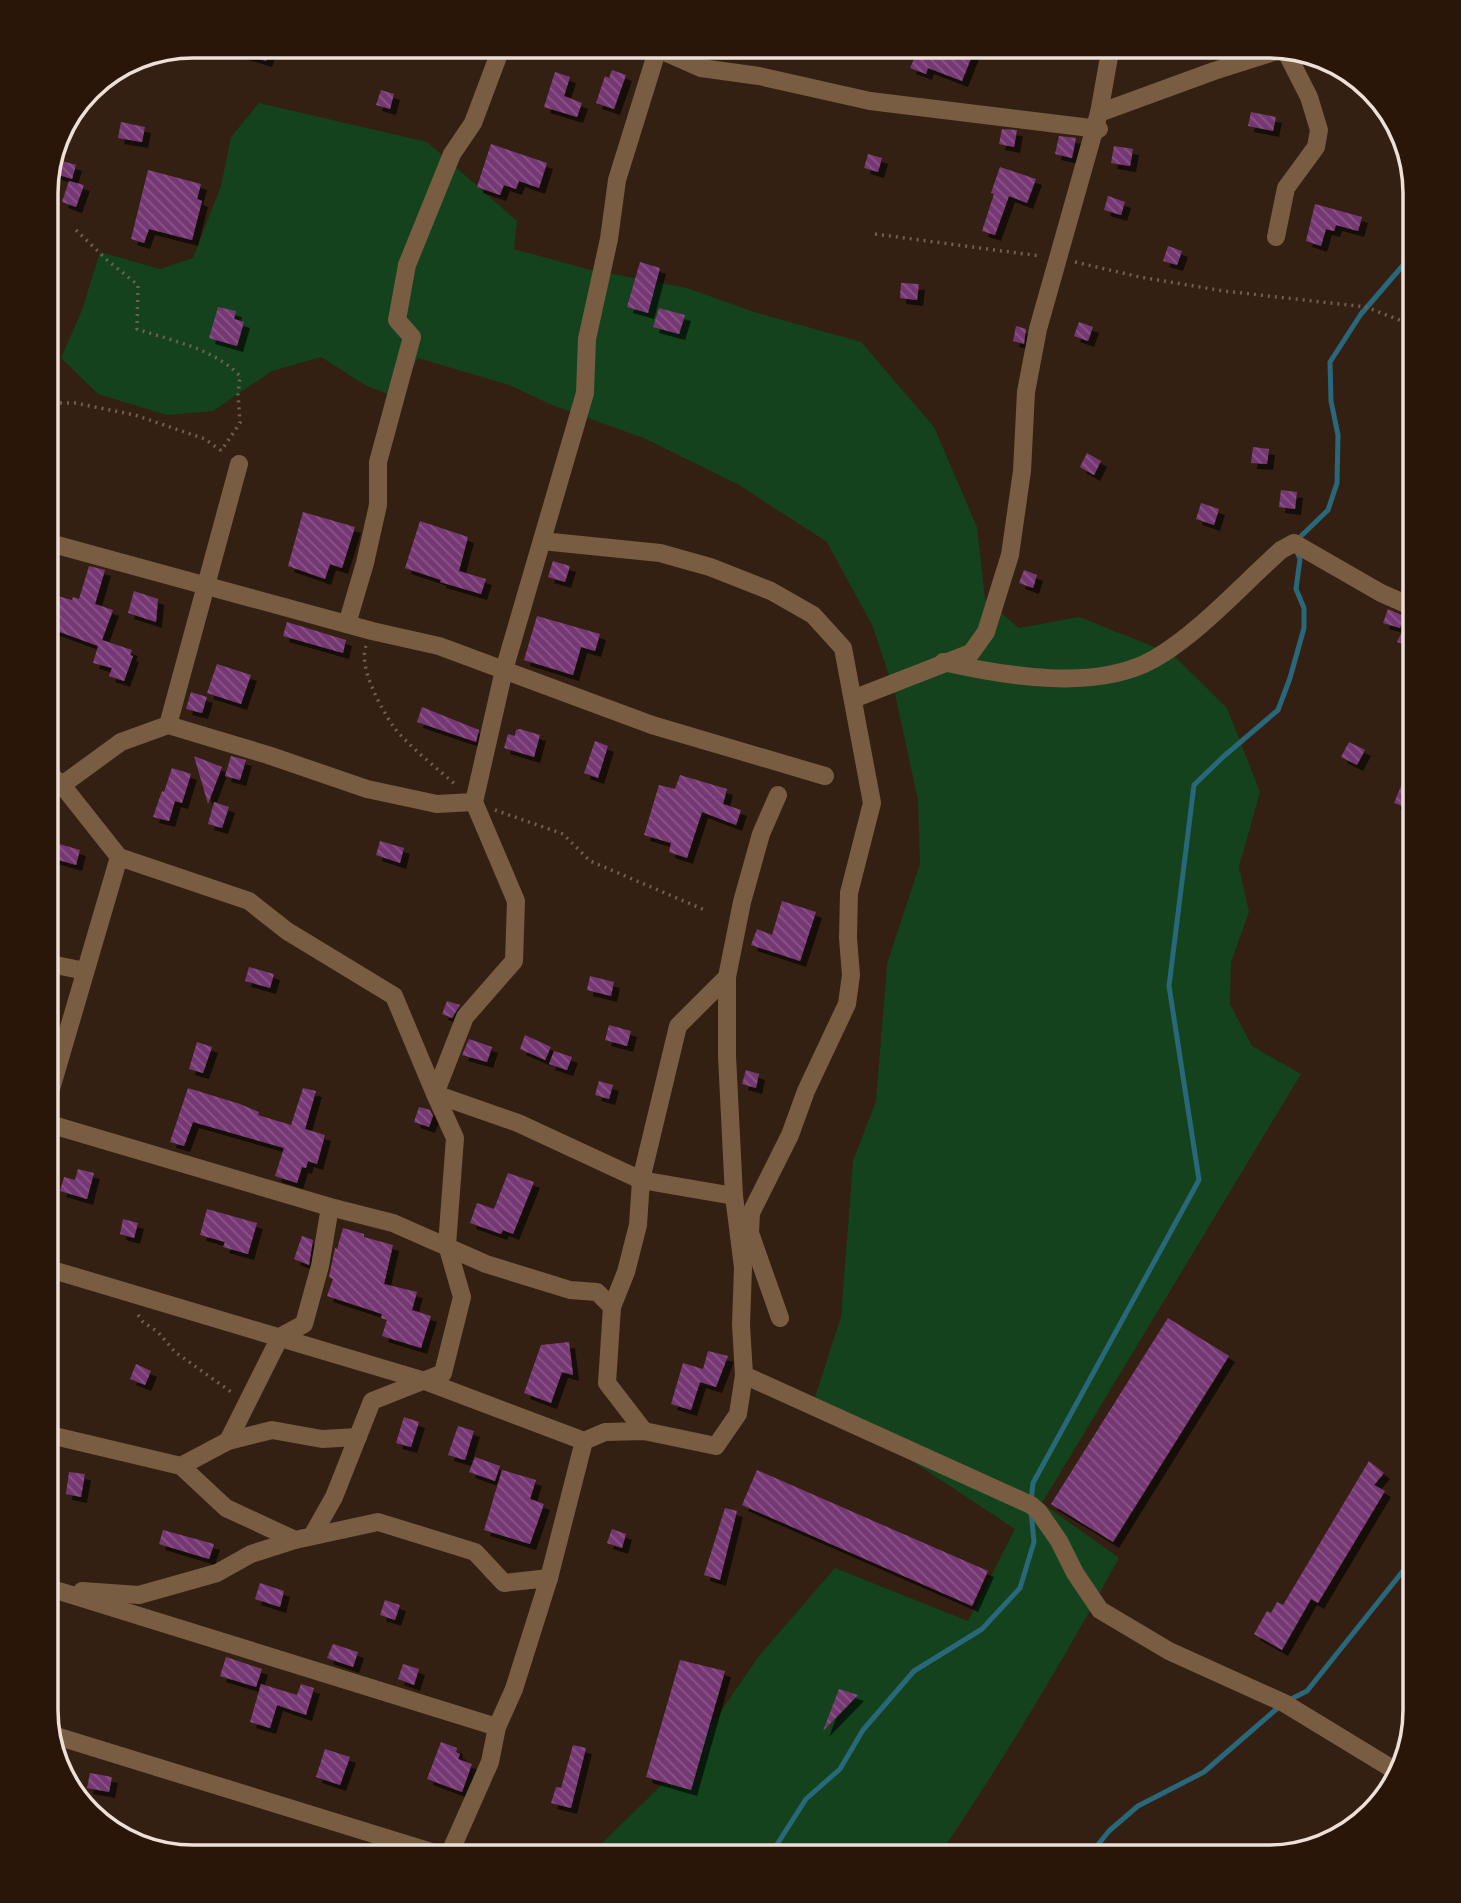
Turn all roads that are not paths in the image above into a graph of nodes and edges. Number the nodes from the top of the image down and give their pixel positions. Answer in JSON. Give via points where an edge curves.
{"nodes":[{"id":1,"x":497,"y":58,"type":"edge"},
{"id":2,"x":652,"y":58,"type":"edge"},
{"id":3,"x":679,"y":58,"type":"edge"},
{"id":4,"x":1109,"y":58,"type":"edge"},
{"id":5,"x":1260,"y":58,"type":"edge"},
{"id":6,"x":1291,"y":60,"type":"edge"},
{"id":7,"x":1099,"y":121,"type":"junction"},
{"id":8,"x":1276,"y":237,"type":"dead end"},
{"id":9,"x":239,"y":464,"type":"road end"},
{"id":10,"x":542,"y":541,"type":"junction"},
{"id":11,"x":58,"y":545,"type":"edge"},
{"id":12,"x":1403,"y":602,"type":"edge"},
{"id":13,"x":347,"y":624,"type":"junction"},
{"id":14,"x":943,"y":662,"type":"junction"},
{"id":15,"x":504,"y":670,"type":"junction"},
{"id":16,"x":853,"y":699,"type":"junction"},
{"id":17,"x":167,"y":724,"type":"junction"},
{"id":18,"x":825,"y":776,"type":"dead end"},
{"id":19,"x":58,"y":781,"type":"edge"},
{"id":20,"x":58,"y":788,"type":"edge"},
{"id":21,"x":778,"y":795,"type":"dead end"},
{"id":22,"x":474,"y":802,"type":"junction"},
{"id":23,"x":119,"y":857,"type":"junction"},
{"id":24,"x":58,"y":965,"type":"edge"},
{"id":25,"x":85,"y":971,"type":"junction"},
{"id":26,"x":726,"y":977,"type":"junction"},
{"id":27,"x":58,"y":1064,"type":"edge"},
{"id":28,"x":435,"y":1094,"type":"junction"},
{"id":29,"x":58,"y":1127,"type":"edge"},
{"id":30,"x":641,"y":1180,"type":"junction"},
{"id":31,"x":734,"y":1196,"type":"junction"},
{"id":32,"x":330,"y":1207,"type":"junction"},
{"id":33,"x":447,"y":1245,"type":"junction"},
{"id":34,"x":58,"y":1272,"type":"edge"},
{"id":35,"x":612,"y":1307,"type":"junction"},
{"id":36,"x":780,"y":1318,"type":"dead end"},
{"id":37,"x":280,"y":1337,"type":"junction"},
{"id":38,"x":744,"y":1375,"type":"junction"},
{"id":39,"x":425,"y":1381,"type":"junction"},
{"id":40,"x":645,"y":1431,"type":"junction"},
{"id":41,"x":58,"y":1437,"type":"edge"},
{"id":42,"x":358,"y":1437,"type":"junction"},
{"id":43,"x":228,"y":1441,"type":"junction"},
{"id":44,"x":584,"y":1441,"type":"junction"},
{"id":45,"x":181,"y":1466,"type":"junction"},
{"id":46,"x":304,"y":1538,"type":"junction"},
{"id":47,"x":549,"y":1578,"type":"junction"},
{"id":48,"x":58,"y":1589,"type":"edge"},
{"id":49,"x":58,"y":1590,"type":"edge"},
{"id":50,"x":497,"y":1727,"type":"junction"},
{"id":51,"x":60,"y":1736,"type":"edge"},
{"id":52,"x":1390,"y":1768,"type":"edge"},
{"id":53,"x":409,"y":1845,"type":"edge"},
{"id":54,"x":453,"y":1845,"type":"edge"}],
"edges":[{"from":1,"to":13,"type":"street","via":[[473,123],[452,154],[407,265],[397,320],[412,337],[378,462],[378,505]]},
{"from":2,"to":10,"type":"street","via":[[617,180],[587,339],[585,393]]},
{"from":3,"to":7,"type":"street","via":[[701,68],[870,101]]},
{"from":4,"to":7,"type":"street"},
{"from":5,"to":7,"type":"street"},
{"from":6,"to":8,"type":"street","via":[[1319,130],[1315,147],[1286,188]]},
{"from":7,"to":14,"type":"street","via":[[1038,329],[1026,392],[1022,471],[1010,555],[986,632],[971,653]]},
{"from":9,"to":17,"type":"street"},
{"from":10,"to":15,"type":"street"},
{"from":10,"to":16,"type":"street","via":[[660,553],[771,591],[813,615],[843,648]]},
{"from":11,"to":13,"type":"street"},
{"from":12,"to":14,"type":"street","via":[[1294,543],[1183,639],[1153,660],[1127,670],[1041,678]]},
{"from":13,"to":15,"type":"street","via":[[439,646]]},
{"from":14,"to":16,"type":"street"},
{"from":15,"to":18,"type":"street","via":[[652,724]]},
{"from":15,"to":22,"type":"street"},
{"from":16,"to":36,"type":"street","via":[[872,803],[849,893],[847,1004],[751,1213],[750,1233]]},
{"from":17,"to":19,"type":"street","via":[[121,742]]},
{"from":17,"to":22,"type":"street","via":[[367,789],[437,804]]},
{"from":20,"to":23,"type":"street"},
{"from":21,"to":26,"type":"street","via":[[754,857]]},
{"from":22,"to":28,"type":"street","via":[[516,901],[514,961],[466,1017]]},
{"from":23,"to":25,"type":"street"},
{"from":23,"to":28,"type":"street","via":[[249,901],[287,931],[394,996]]},
{"from":24,"to":25,"type":"street"},
{"from":25,"to":27,"type":"street"},
{"from":26,"to":30,"type":"street","via":[[678,1026]]},
{"from":26,"to":31,"type":"street"},
{"from":28,"to":30,"type":"street","via":[[518,1124]]},
{"from":28,"to":33,"type":"street","via":[[455,1138]]},
{"from":29,"to":32,"type":"street"},
{"from":30,"to":31,"type":"street"},
{"from":30,"to":35,"type":"street","via":[[638,1225]]},
{"from":31,"to":38,"type":"street","via":[[743,1267]]},
{"from":32,"to":33,"type":"street","via":[[393,1223]]},
{"from":32,"to":37,"type":"street","via":[[304,1324]]},
{"from":33,"to":35,"type":"street","via":[[486,1264],[570,1290],[597,1292]]},
{"from":33,"to":39,"type":"street","via":[[461,1297],[443,1373]]},
{"from":34,"to":37,"type":"street"},
{"from":35,"to":40,"type":"street","via":[[607,1382]]},
{"from":37,"to":39,"type":"street"},
{"from":37,"to":43,"type":"street"},
{"from":38,"to":40,"type":"street","via":[[738,1414],[716,1446]]},
{"from":38,"to":52,"type":"street","via":[[1031,1505],[1059,1541],[1100,1610],[1169,1651],[1284,1703]]},
{"from":39,"to":42,"type":"street","via":[[372,1401]]},
{"from":39,"to":44,"type":"street"},
{"from":40,"to":44,"type":"street","via":[[605,1432]]},
{"from":41,"to":45,"type":"street"},
{"from":42,"to":43,"type":"street","via":[[322,1439],[272,1430]]},
{"from":42,"to":46,"type":"street","via":[[334,1497]]},
{"from":43,"to":45,"type":"street"},
{"from":44,"to":47,"type":"street"},
{"from":45,"to":46,"type":"street","via":[[226,1508]]},
{"from":46,"to":47,"type":"street","via":[[378,1522],[475,1552],[505,1583]]},
{"from":46,"to":48,"type":"street","via":[[251,1554],[217,1573],[139,1595]]},
{"from":47,"to":50,"type":"street","via":[[514,1689]]},
{"from":49,"to":50,"type":"street"},
{"from":50,"to":54,"type":"street","via":[[490,1762]]},
{"from":51,"to":53,"type":"street"}]}
